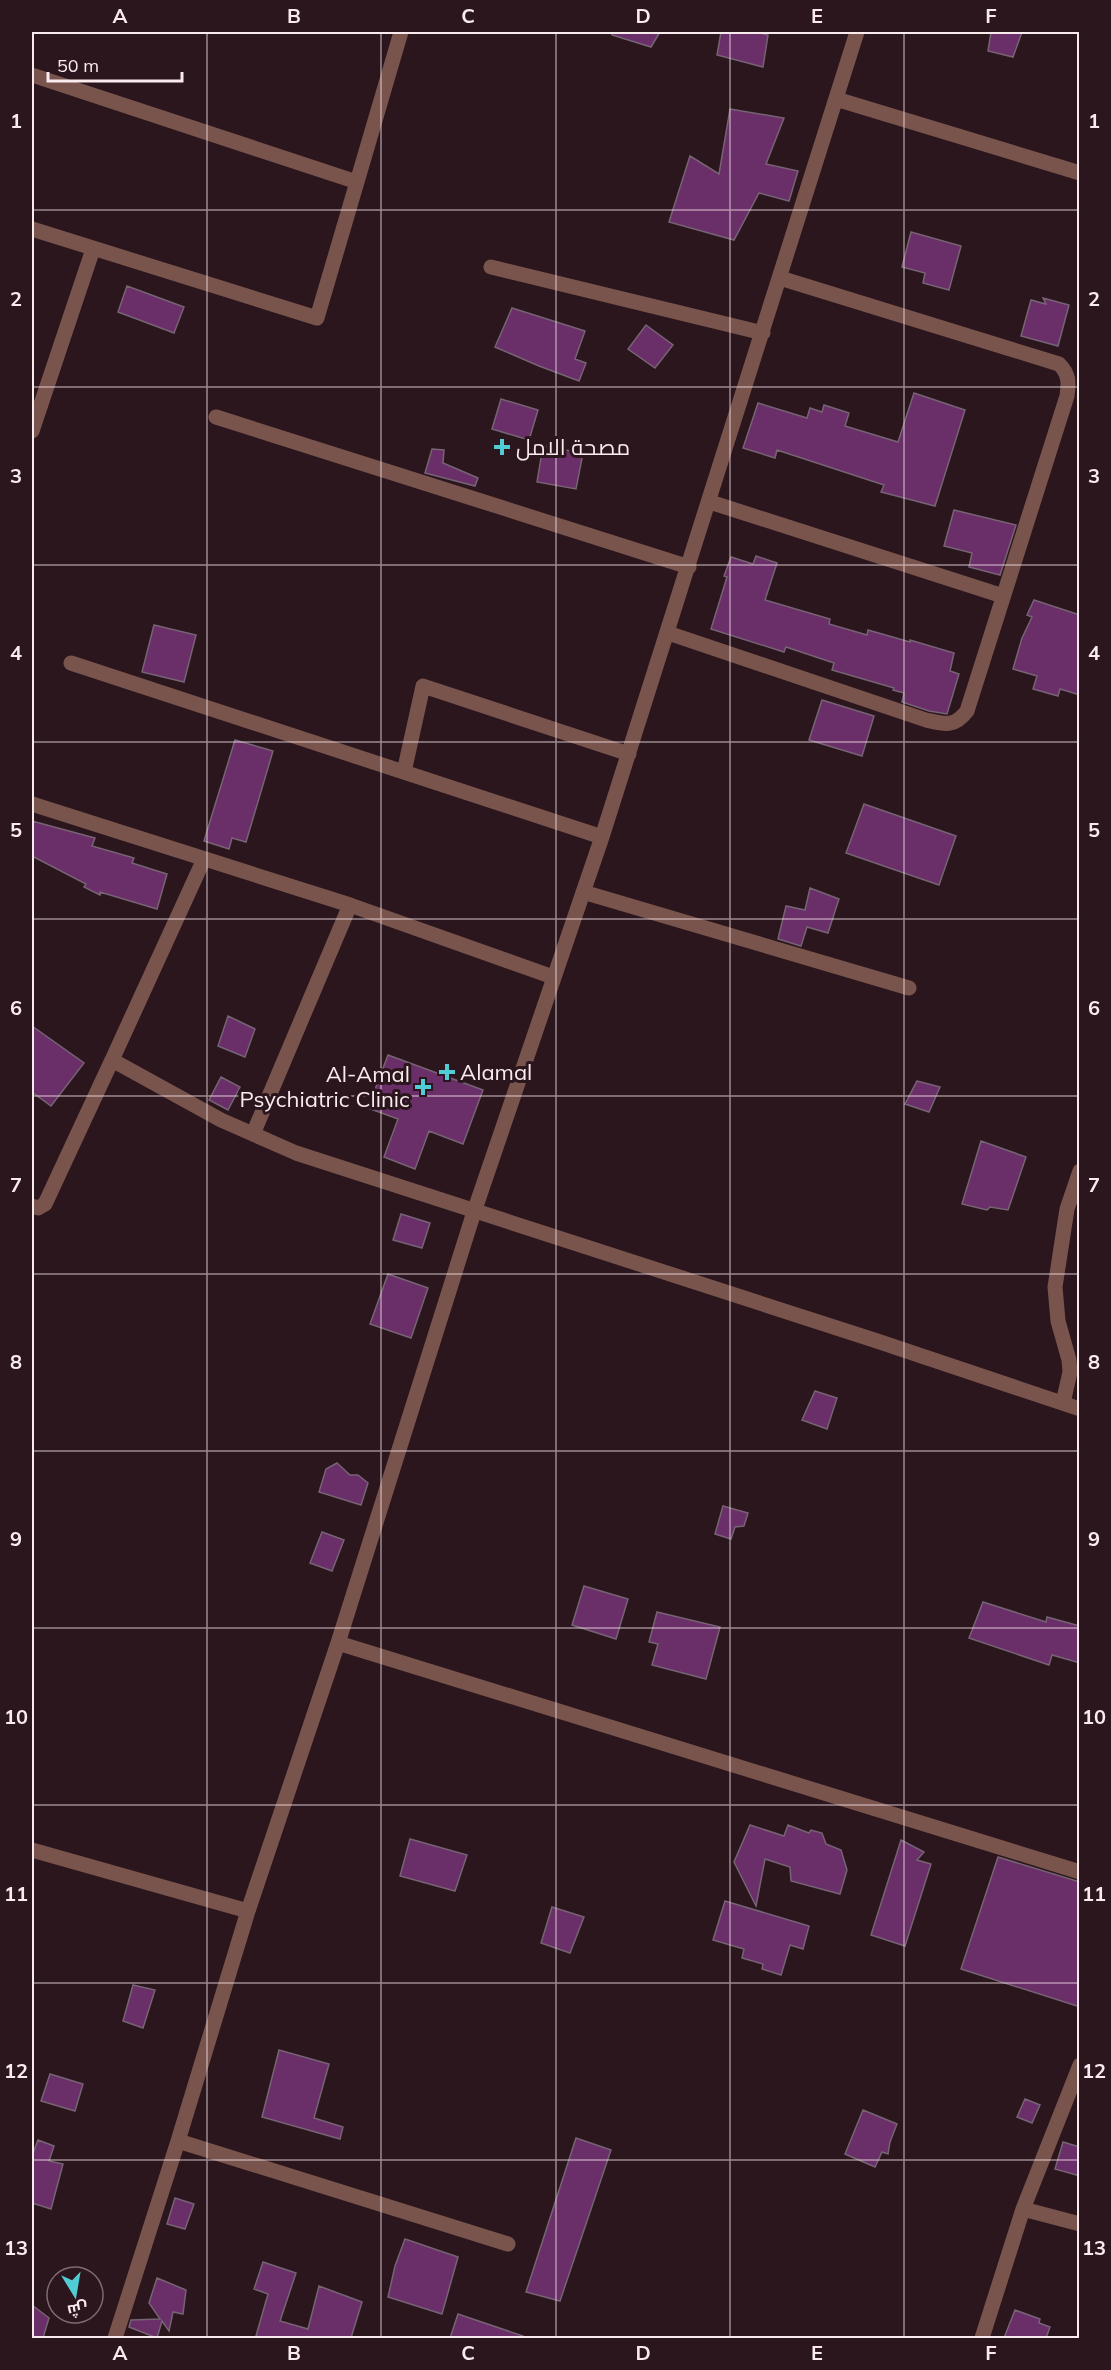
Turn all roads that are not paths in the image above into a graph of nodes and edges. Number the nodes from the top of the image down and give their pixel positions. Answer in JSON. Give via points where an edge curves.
{"nodes":[{"id":1,"x":401,"y":32,"type":"edge"},
{"id":2,"x":857,"y":32,"type":"edge"},
{"id":3,"x":32,"y":75,"type":"edge"},
{"id":4,"x":836,"y":99,"type":"junction"},
{"id":5,"x":1080,"y":173,"type":"edge"},
{"id":6,"x":357,"y":182,"type":"junction"},
{"id":7,"x":32,"y":229,"type":"edge"},
{"id":8,"x":93,"y":249,"type":"junction"},
{"id":9,"x":492,"y":267,"type":"dead end"},
{"id":10,"x":780,"y":278,"type":"junction"},
{"id":11,"x":762,"y":333,"type":"junction"},
{"id":12,"x":216,"y":417,"type":"dead end"},
{"id":13,"x":32,"y":431,"type":"edge"},
{"id":14,"x":710,"y":502,"type":"junction"},
{"id":15,"x":689,"y":567,"type":"junction"},
{"id":16,"x":1003,"y":596,"type":"junction"},
{"id":17,"x":668,"y":633,"type":"junction"},
{"id":18,"x":71,"y":663,"type":"dead end"},
{"id":19,"x":629,"y":754,"type":"junction"},
{"id":20,"x":404,"y":772,"type":"junction"},
{"id":21,"x":32,"y":804,"type":"edge"},
{"id":22,"x":602,"y":837,"type":"junction"},
{"id":23,"x":204,"y":859,"type":"junction"},
{"id":24,"x":583,"y":892,"type":"junction"},
{"id":25,"x":350,"y":905,"type":"junction"},
{"id":26,"x":553,"y":977,"type":"junction"},
{"id":27,"x":909,"y":988,"type":"dead end"},
{"id":28,"x":112,"y":1060,"type":"junction"},
{"id":29,"x":253,"y":1134,"type":"junction"},
{"id":30,"x":1080,"y":1171,"type":"edge"},
{"id":31,"x":32,"y":1206,"type":"edge"},
{"id":32,"x":474,"y":1212,"type":"junction"},
{"id":33,"x":1063,"y":1403,"type":"junction"},
{"id":34,"x":1080,"y":1408,"type":"edge"},
{"id":35,"x":338,"y":1643,"type":"junction"},
{"id":36,"x":32,"y":1850,"type":"edge"},
{"id":37,"x":1080,"y":1872,"type":"edge"},
{"id":38,"x":248,"y":1911,"type":"junction"},
{"id":39,"x":1080,"y":2065,"type":"edge"},
{"id":40,"x":178,"y":2141,"type":"junction"},
{"id":41,"x":1023,"y":2209,"type":"junction"},
{"id":42,"x":1080,"y":2224,"type":"edge"},
{"id":43,"x":508,"y":2244,"type":"dead end"},
{"id":44,"x":116,"y":2338,"type":"edge"},
{"id":45,"x":982,"y":2338,"type":"edge"}],
"edges":[{"from":1,"to":6,"type":"street"},
{"from":2,"to":4,"type":"street"},
{"from":3,"to":6,"type":"street"},
{"from":4,"to":5,"type":"street"},
{"from":4,"to":10,"type":"street"},
{"from":6,"to":8,"type":"street","via":[[317,318]]},
{"from":7,"to":8,"type":"street"},
{"from":8,"to":13,"type":"street"},
{"from":9,"to":11,"type":"street"},
{"from":10,"to":11,"type":"street"},
{"from":10,"to":16,"type":"street","via":[[1059,364],[1067,372],[1067,396]]},
{"from":11,"to":14,"type":"street"},
{"from":12,"to":15,"type":"street"},
{"from":14,"to":15,"type":"street"},
{"from":14,"to":16,"type":"street"},
{"from":15,"to":17,"type":"street"},
{"from":16,"to":17,"type":"street","via":[[967,711],[960,720],[945,725]]},
{"from":17,"to":19,"type":"street"},
{"from":18,"to":20,"type":"street"},
{"from":19,"to":20,"type":"street","via":[[423,686]]},
{"from":19,"to":22,"type":"street"},
{"from":20,"to":22,"type":"street"},
{"from":21,"to":23,"type":"street"},
{"from":22,"to":24,"type":"street"},
{"from":23,"to":25,"type":"street"},
{"from":23,"to":28,"type":"street"},
{"from":24,"to":26,"type":"street"},
{"from":24,"to":27,"type":"street"},
{"from":25,"to":26,"type":"street"},
{"from":25,"to":29,"type":"street"},
{"from":26,"to":32,"type":"street"},
{"from":28,"to":29,"type":"street"},
{"from":28,"to":31,"type":"street","via":[[45,1204]]},
{"from":29,"to":32,"type":"street","via":[[296,1154]]},
{"from":30,"to":33,"type":"street","via":[[1068,1209],[1055,1287],[1070,1372]]},
{"from":32,"to":33,"type":"street"},
{"from":32,"to":35,"type":"street"},
{"from":33,"to":34,"type":"street"},
{"from":35,"to":37,"type":"street"},
{"from":35,"to":38,"type":"street"},
{"from":36,"to":38,"type":"street"},
{"from":38,"to":40,"type":"street"},
{"from":39,"to":41,"type":"street"},
{"from":40,"to":43,"type":"street"},
{"from":40,"to":44,"type":"street"},
{"from":41,"to":42,"type":"street"},
{"from":41,"to":45,"type":"street"}]}
